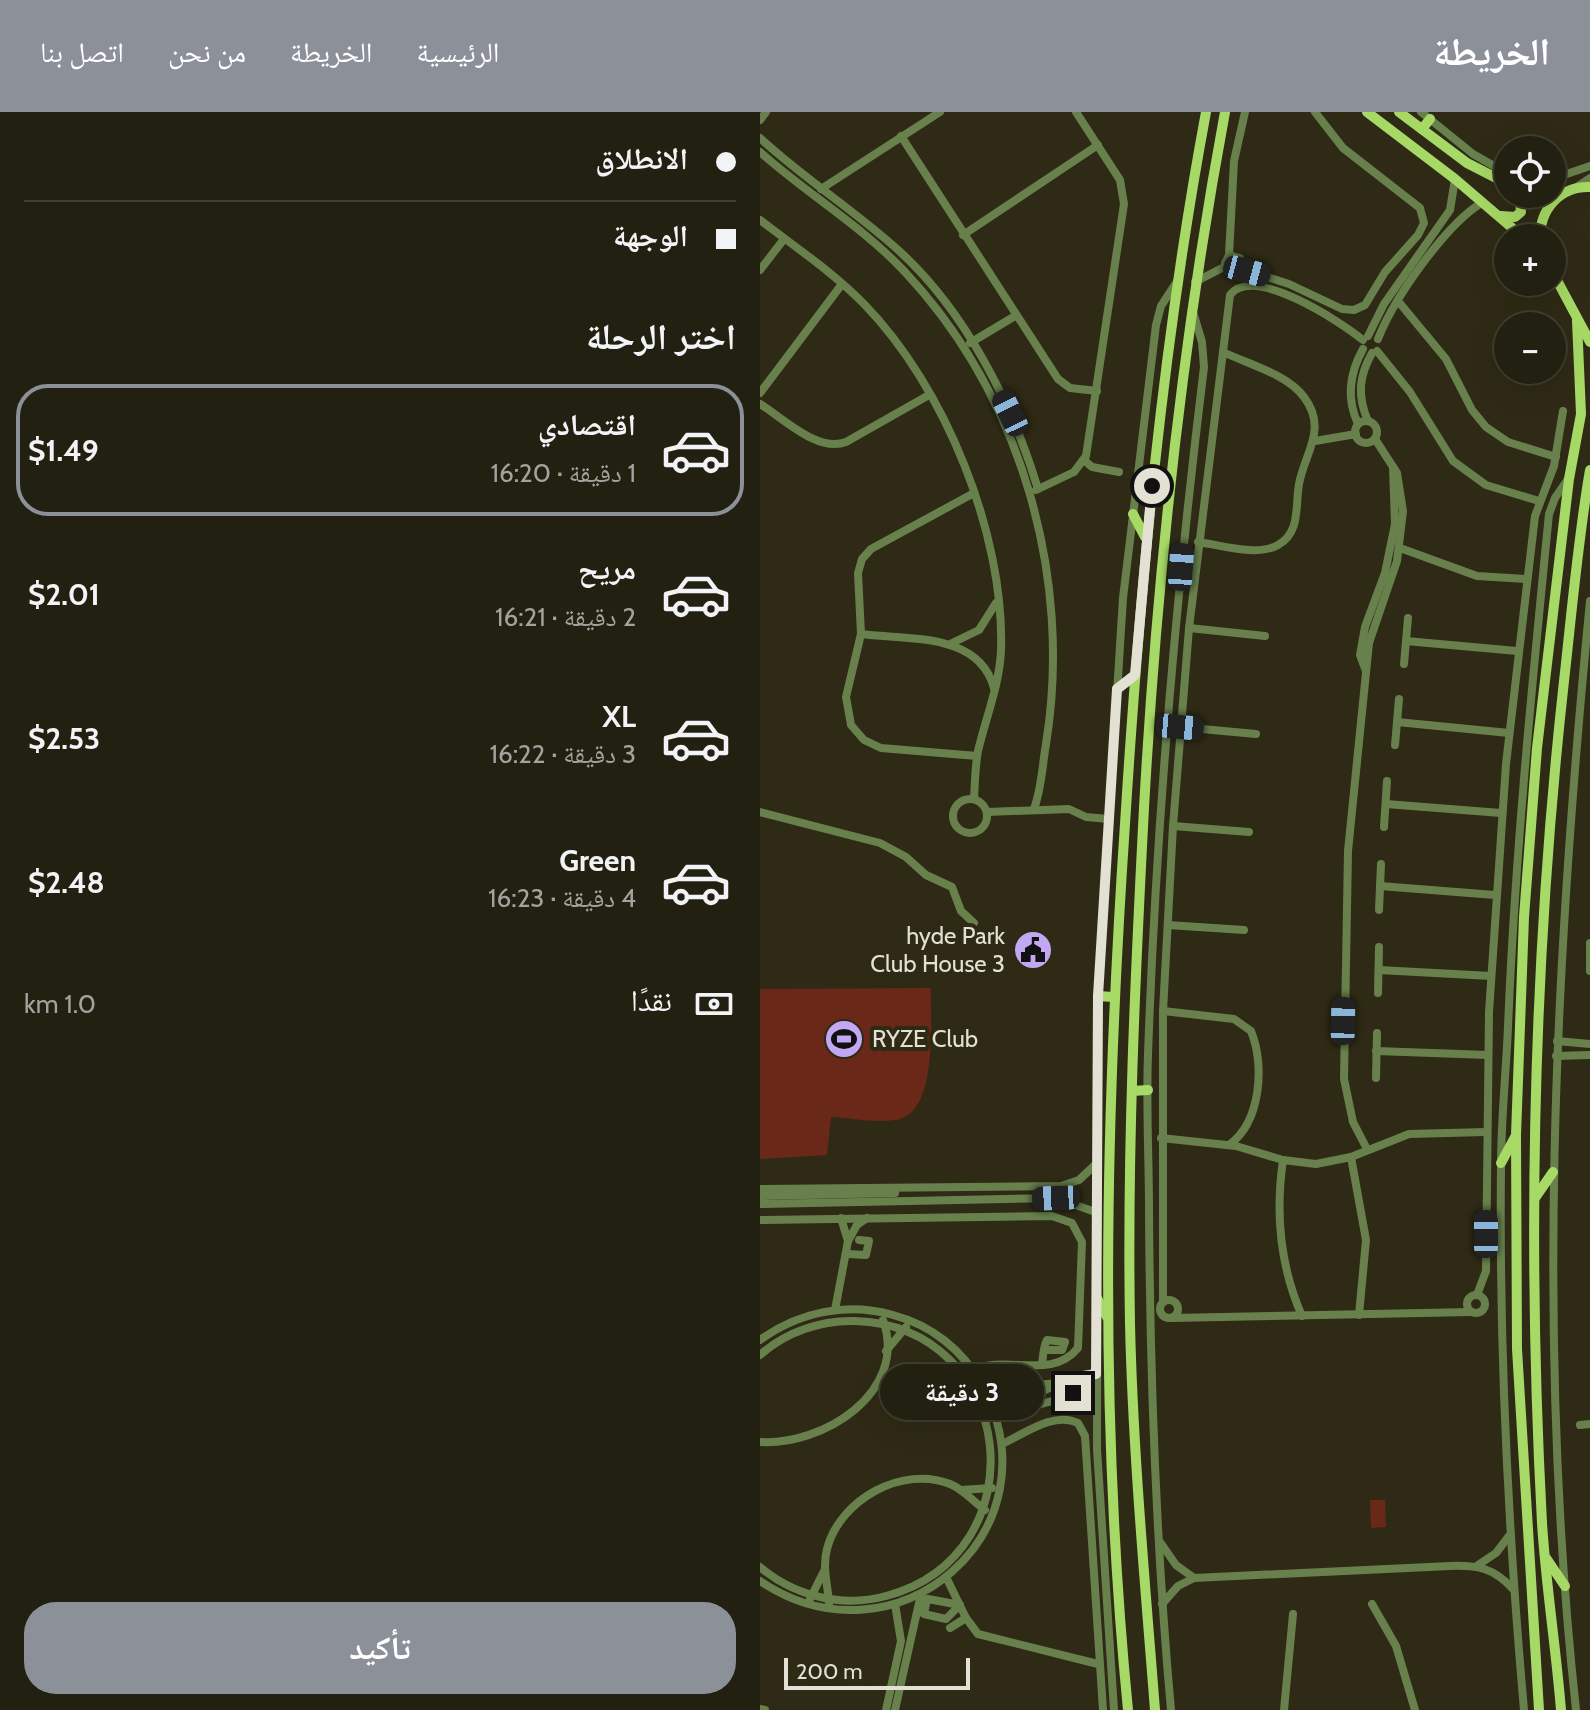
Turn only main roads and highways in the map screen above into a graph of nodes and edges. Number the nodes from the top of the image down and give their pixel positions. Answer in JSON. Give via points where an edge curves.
{"nodes":[{"id":1,"x":1206,"y":112,"type":"edge"},
{"id":2,"x":1225,"y":112,"type":"edge"},
{"id":3,"x":1367,"y":112,"type":"edge"},
{"id":4,"x":1399,"y":112,"type":"edge"},
{"id":5,"x":1425,"y":116,"type":"edge"},
{"id":6,"x":1422,"y":129,"type":"junction"},
{"id":7,"x":1494,"y":179,"type":"edge"},
{"id":8,"x":1590,"y":187,"type":"edge"},
{"id":9,"x":1566,"y":189,"type":"edge"},
{"id":10,"x":1571,"y":189,"type":"junction"},
{"id":11,"x":1521,"y":208,"type":"edge"},
{"id":12,"x":1499,"y":215,"type":"junction"},
{"id":13,"x":1509,"y":224,"type":"edge"},
{"id":14,"x":1543,"y":224,"type":"edge"},
{"id":15,"x":1564,"y":296,"type":"edge"},
{"id":16,"x":1577,"y":321,"type":"junction"},
{"id":17,"x":1590,"y":342,"type":"edge"},
{"id":18,"x":1590,"y":382,"type":"edge"},
{"id":19,"x":1581,"y":414,"type":"junction"},
{"id":20,"x":1590,"y":474,"type":"edge"},
{"id":21,"x":1133,"y":514,"type":"road end"},
{"id":22,"x":1145,"y":537,"type":"junction"},
{"id":23,"x":1135,"y":675,"type":"junction"},
{"id":24,"x":1117,"y":689,"type":"road end"},
{"id":25,"x":1132,"y":720,"type":"junction"},
{"id":26,"x":1149,"y":721,"type":"junction"},
{"id":27,"x":1130,"y":741,"type":"junction"},
{"id":28,"x":1147,"y":746,"type":"junction"},
{"id":29,"x":1098,"y":996,"type":"road end"},
{"id":30,"x":1113,"y":997,"type":"junction"},
{"id":31,"x":1148,"y":1090,"type":"road end"},
{"id":32,"x":1132,"y":1091,"type":"junction"},
{"id":33,"x":1516,"y":1135,"type":"junction"},
{"id":34,"x":1501,"y":1163,"type":"road end"},
{"id":35,"x":1553,"y":1172,"type":"road end"},
{"id":36,"x":1534,"y":1200,"type":"junction"},
{"id":37,"x":1097,"y":1298,"type":"road end"},
{"id":38,"x":1109,"y":1321,"type":"junction"},
{"id":39,"x":1546,"y":1557,"type":"junction"},
{"id":40,"x":1565,"y":1586,"type":"road end"},
{"id":41,"x":1128,"y":1710,"type":"edge"},
{"id":42,"x":1155,"y":1710,"type":"edge"},
{"id":43,"x":1539,"y":1710,"type":"edge"},
{"id":44,"x":1561,"y":1710,"type":"edge"}],
"edges":[{"from":1,"to":22,"type":"main road"},
{"from":2,"to":26,"type":"main road","via":[[1173,449]]},
{"from":3,"to":12,"type":"main road"},
{"from":4,"to":6,"type":"main road"},
{"from":5,"to":6,"type":"main road"},
{"from":6,"to":7,"type":"main road"},
{"from":8,"to":10,"type":"main road"},
{"from":9,"to":10,"type":"main road"},
{"from":10,"to":14,"type":"main road","via":[[1547,208]]},
{"from":11,"to":12,"type":"main road","via":[[1515,217]]},
{"from":12,"to":13,"type":"main road"},
{"from":15,"to":16,"type":"main road"},
{"from":16,"to":17,"type":"main road"},
{"from":16,"to":19,"type":"main road"},
{"from":18,"to":19,"type":"main road"},
{"from":19,"to":33,"type":"main road","via":[[1532,811]]},
{"from":20,"to":36,"type":"main road","via":[[1551,824],[1537,1043]]},
{"from":21,"to":22,"type":"main road"},
{"from":22,"to":23,"type":"main road"},
{"from":23,"to":24,"type":"main road"},
{"from":23,"to":25,"type":"main road"},
{"from":25,"to":26,"type":"main road","via":[[1142,725]]},
{"from":25,"to":27,"type":"main road"},
{"from":26,"to":28,"type":"main road"},
{"from":27,"to":28,"type":"main road","via":[[1142,740]]},
{"from":27,"to":30,"type":"main road"},
{"from":28,"to":32,"type":"main road"},
{"from":29,"to":30,"type":"main road"},
{"from":30,"to":38,"type":"main road","via":[[1103,1139]]},
{"from":31,"to":32,"type":"main road"},
{"from":32,"to":42,"type":"main road","via":[[1130,1327]]},
{"from":33,"to":34,"type":"main road"},
{"from":33,"to":43,"type":"main road","via":[[1517,1349]]},
{"from":35,"to":36,"type":"main road"},
{"from":36,"to":39,"type":"main road"},
{"from":37,"to":38,"type":"main road"},
{"from":38,"to":41,"type":"main road","via":[[1114,1519]]},
{"from":39,"to":40,"type":"main road"},
{"from":39,"to":44,"type":"main road"}]}
